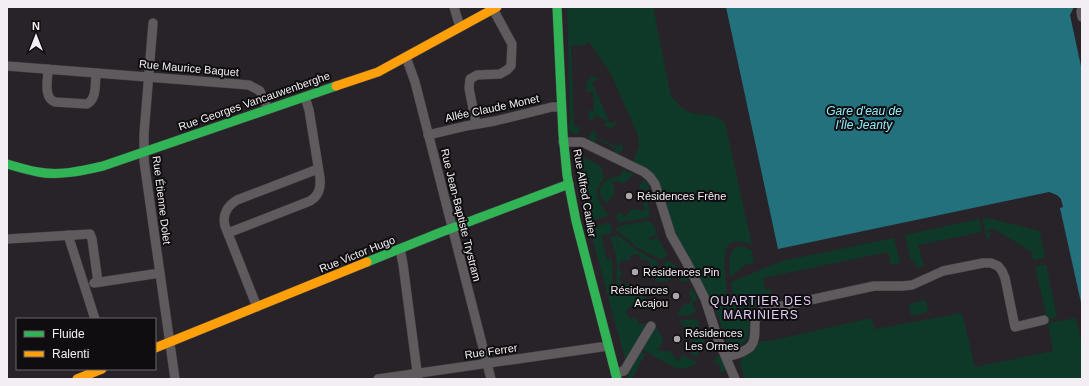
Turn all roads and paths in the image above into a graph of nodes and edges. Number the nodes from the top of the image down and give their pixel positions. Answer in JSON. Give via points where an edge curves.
{"nodes":[{"id":1,"x":454,"y":7,"type":"edge"},
{"id":2,"x":558,"y":7,"type":"edge"},
{"id":3,"x":1082,"y":7,"type":"edge"},
{"id":4,"x":495,"y":8,"type":"edge"},
{"id":5,"x":1082,"y":17,"type":"edge"},
{"id":6,"x":152,"y":23,"type":"dead end"},
{"id":7,"x":460,"y":27,"type":"junction"},
{"id":8,"x":406,"y":57,"type":"junction"},
{"id":9,"x":7,"y":66,"type":"edge"},
{"id":10,"x":48,"y":69,"type":"junction"},
{"id":11,"x":96,"y":73,"type":"junction"},
{"id":12,"x":149,"y":77,"type":"junction"},
{"id":13,"x":305,"y":97,"type":"junction"},
{"id":14,"x":561,"y":107,"type":"junction"},
{"id":15,"x":268,"y":109,"type":"junction"},
{"id":16,"x":476,"y":124,"type":"junction"},
{"id":17,"x":428,"y":135,"type":"junction"},
{"id":18,"x":564,"y":142,"type":"junction"},
{"id":19,"x":144,"y":152,"type":"junction"},
{"id":20,"x":7,"y":164,"type":"edge"},
{"id":21,"x":318,"y":169,"type":"junction"},
{"id":22,"x":568,"y":184,"type":"junction"},
{"id":23,"x":452,"y":229,"type":"junction"},
{"id":24,"x":228,"y":233,"type":"junction"},
{"id":25,"x":68,"y":235,"type":"junction"},
{"id":26,"x":7,"y":239,"type":"edge"},
{"id":27,"x":400,"y":249,"type":"junction"},
{"id":28,"x":160,"y":273,"type":"junction"},
{"id":29,"x":98,"y":282,"type":"junction"},
{"id":30,"x":84,"y":284,"type":"junction"},
{"id":31,"x":257,"y":307,"type":"junction"},
{"id":32,"x":95,"y":318,"type":"edge"},
{"id":33,"x":1044,"y":320,"type":"dead end"},
{"id":34,"x":651,"y":326,"type":"dead end"},
{"id":35,"x":170,"y":342,"type":"junction"},
{"id":36,"x":608,"y":346,"type":"junction"},
{"id":37,"x":156,"y":348,"type":"edge"},
{"id":38,"x":726,"y":358,"type":"junction"},
{"id":39,"x":487,"y":364,"type":"junction"},
{"id":40,"x":100,"y":370,"type":"edge"},
{"id":41,"x":418,"y":376,"type":"edge"},
{"id":42,"x":616,"y":376,"type":"edge"},
{"id":43,"x":77,"y":379,"type":"edge"},
{"id":44,"x":175,"y":379,"type":"edge"},
{"id":45,"x":378,"y":379,"type":"edge"},
{"id":46,"x":491,"y":379,"type":"edge"},
{"id":47,"x":735,"y":379,"type":"edge"}],
"edges":[{"from":1,"to":7,"type":"street"},
{"from":2,"to":14,"type":"street","name":"Rue Alfred Caulier"},
{"from":3,"to":5,"type":"street"},
{"from":4,"to":7,"type":"street","name":"Rue Georges Vancauwenberghe"},
{"from":4,"to":16,"type":"street","via":[[512,44],[512,62],[509,68],[500,74],[477,75],[470,79],[469,88]]},
{"from":6,"to":12,"type":"street","name":"Rue Étienne Dolet"},
{"from":7,"to":8,"type":"street","name":"Rue Georges Vancauwenberghe"},
{"from":8,"to":13,"type":"street","name":"Rue Georges Vancauwenberghe","via":[[378,72]]},
{"from":8,"to":17,"type":"street","name":"Rue Jean-Baptiste Trystram"},
{"from":9,"to":10,"type":"street","name":"Rue Maurice Baquet"},
{"from":10,"to":11,"type":"street","name":"Rue Maurice Baquet"},
{"from":10,"to":11,"type":"street","via":[[47,94],[50,100],[55,102],[90,103],[94,97]]},
{"from":11,"to":12,"type":"street","name":"Rue Maurice Baquet"},
{"from":12,"to":15,"type":"street","name":"Rue Maurice Baquet","via":[[251,86],[261,92]]},
{"from":12,"to":19,"type":"street","name":"Rue Étienne Dolet"},
{"from":13,"to":15,"type":"street","name":"Rue Georges Vancauwenberghe"},
{"from":13,"to":21,"type":"street"},
{"from":14,"to":16,"type":"street","name":"Allée Claude Monet"},
{"from":14,"to":18,"type":"street","name":"Rue Alfred Caulier"},
{"from":15,"to":19,"type":"street","name":"Rue Georges Vancauwenberghe"},
{"from":16,"to":17,"type":"street","name":"Allée Claude Monet"},
{"from":17,"to":23,"type":"street","name":"Rue Jean-Baptiste Trystram"},
{"from":18,"to":22,"type":"street","name":"Rue Alfred Caulier"},
{"from":18,"to":38,"type":"street","via":[[582,142],[644,172],[652,179],[669,232],[707,304]]},
{"from":19,"to":20,"type":"street","name":"Rue Georges Vancauwenberghe","via":[[104,166],[60,173],[38,172]]},
{"from":19,"to":28,"type":"street","name":"Rue Étienne Dolet"},
{"from":21,"to":24,"type":"street","via":[[320,189],[312,200]]},
{"from":21,"to":24,"type":"street","via":[[234,202],[224,216]]},
{"from":22,"to":23,"type":"street","name":"Rue Victor Hugo"},
{"from":22,"to":36,"type":"street","name":"Rue Alfred Caulier"},
{"from":23,"to":27,"type":"street","name":"Rue Victor Hugo"},
{"from":23,"to":39,"type":"street","name":"Rue Jean-Baptiste Trystram"},
{"from":24,"to":31,"type":"street"},
{"from":25,"to":26,"type":"street"},
{"from":25,"to":29,"type":"street","via":[[91,235]]},
{"from":25,"to":30,"type":"street"},
{"from":27,"to":31,"type":"street","name":"Rue Victor Hugo"},
{"from":27,"to":41,"type":"street"},
{"from":28,"to":29,"type":"street"},
{"from":28,"to":35,"type":"street","name":"Rue Étienne Dolet"},
{"from":29,"to":30,"type":"street"},
{"from":30,"to":32,"type":"street"},
{"from":31,"to":35,"type":"street","name":"Rue Victor Hugo"},
{"from":33,"to":38,"type":"street","via":[[1015,327],[1002,271],[995,264],[983,263],[943,271],[912,285],[874,286],[764,310],[755,318],[755,336],[751,347]]},
{"from":34,"to":42,"type":"street","via":[[624,371]]},
{"from":35,"to":37,"type":"street","name":"Rue Victor Hugo"},
{"from":35,"to":44,"type":"street","name":"Rue Étienne Dolet"},
{"from":36,"to":39,"type":"street","name":"Rue Ferrer"},
{"from":36,"to":42,"type":"street","name":"Rue Alfred Caulier"},
{"from":38,"to":47,"type":"street"},
{"from":39,"to":41,"type":"street","name":"Rue Ferrer"},
{"from":39,"to":46,"type":"street","name":"Rue Jean-Baptiste Trystram"},
{"from":40,"to":43,"type":"street"},
{"from":41,"to":45,"type":"street","name":"Rue Ferrer"}]}
